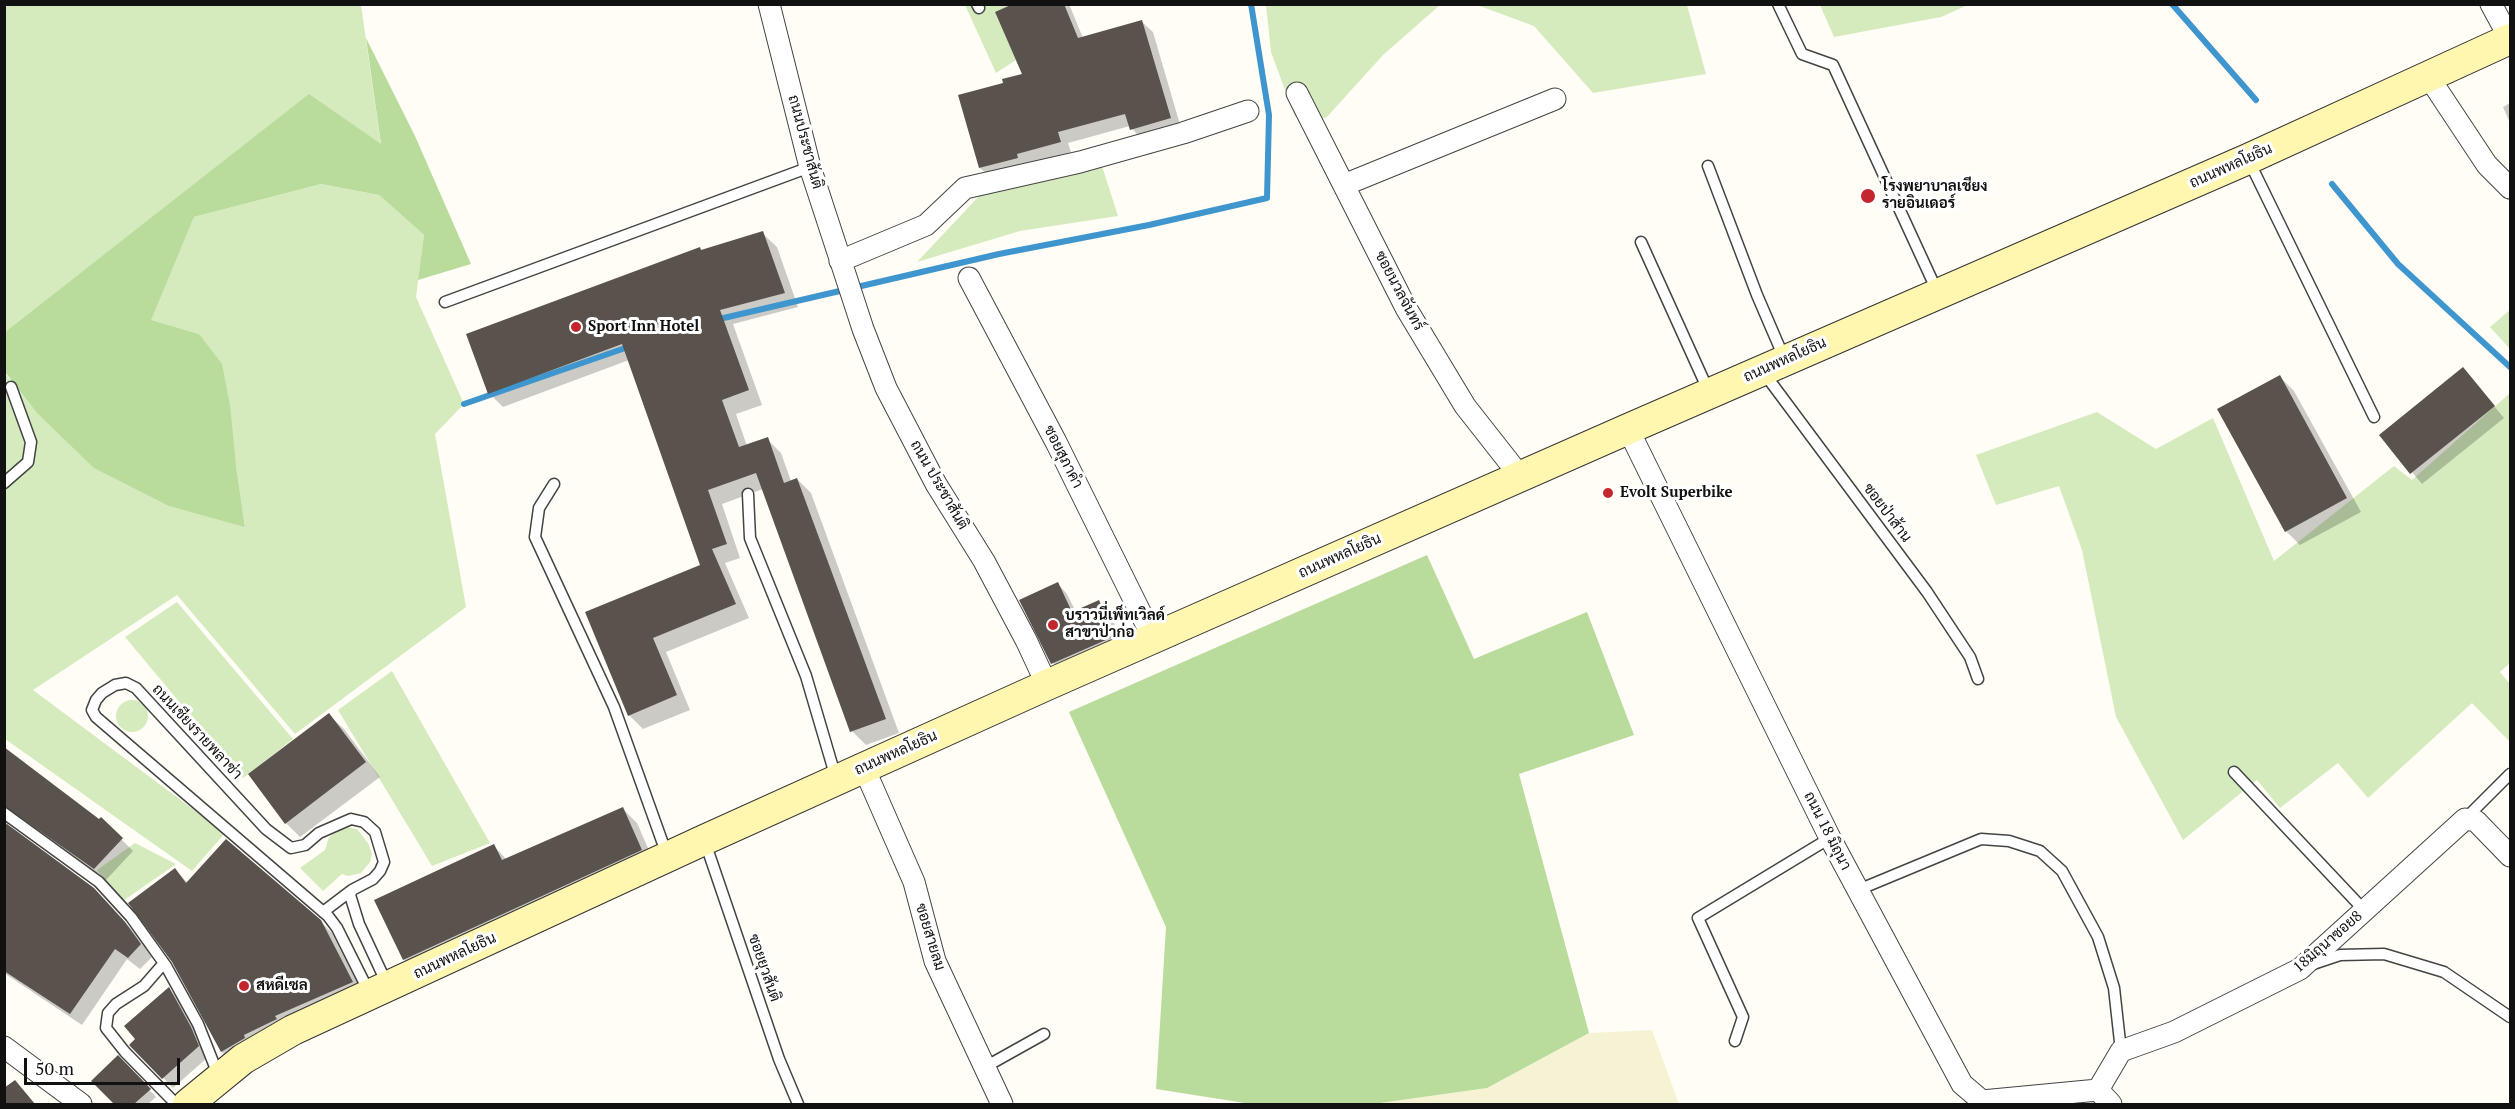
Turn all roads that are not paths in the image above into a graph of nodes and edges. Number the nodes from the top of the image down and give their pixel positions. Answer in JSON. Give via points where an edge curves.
{"nodes":[{"id":1,"x":769,"y":4,"type":"edge"},
{"id":2,"x":1778,"y":4,"type":"edge"},
{"id":3,"x":2491,"y":4,"type":"edge"},
{"id":4,"x":2510,"y":39,"type":"edge"},
{"id":5,"x":2428,"y":76,"type":"junction"},
{"id":6,"x":1297,"y":93,"type":"dead end"},
{"id":7,"x":1556,"y":99,"type":"dead end"},
{"id":8,"x":1248,"y":111,"type":"dead end"},
{"id":9,"x":2248,"y":159,"type":"junction"},
{"id":10,"x":1708,"y":166,"type":"dead end"},
{"id":11,"x":810,"y":167,"type":"junction"},
{"id":12,"x":1344,"y":185,"type":"junction"},
{"id":13,"x":2511,"y":188,"type":"edge"},
{"id":14,"x":1641,"y":242,"type":"dead end"},
{"id":15,"x":969,"y":278,"type":"dead end"},
{"id":16,"x":846,"y":279,"type":"junction"},
{"id":17,"x":1938,"y":294,"type":"junction"},
{"id":18,"x":445,"y":302,"type":"dead end"},
{"id":19,"x":1774,"y":365,"type":"junction"},
{"id":20,"x":12,"y":387,"type":"dead end"},
{"id":21,"x":1709,"y":393,"type":"junction"},
{"id":22,"x":2374,"y":417,"type":"dead end"},
{"id":23,"x":1628,"y":429,"type":"junction"},
{"id":24,"x":1520,"y":476,"type":"junction"},
{"id":25,"x":4,"y":483,"type":"edge"},
{"id":26,"x":554,"y":484,"type":"dead end"},
{"id":27,"x":748,"y":494,"type":"dead end"},
{"id":28,"x":1154,"y":638,"type":"junction"},
{"id":29,"x":1978,"y":679,"type":"dead end"},
{"id":30,"x":1047,"y":685,"type":"junction"},
{"id":31,"x":864,"y":768,"type":"junction"},
{"id":32,"x":2234,"y":772,"type":"dead end"},
{"id":33,"x":2511,"y":774,"type":"edge"},
{"id":34,"x":836,"y":780,"type":"junction"},
{"id":35,"x":4,"y":813,"type":"edge"},
{"id":36,"x":2465,"y":819,"type":"junction"},
{"id":37,"x":1830,"y":838,"type":"junction"},
{"id":38,"x":704,"y":840,"type":"junction"},
{"id":39,"x":2511,"y":856,"type":"edge"},
{"id":40,"x":668,"y":857,"type":"junction"},
{"id":41,"x":352,"y":890,"type":"junction"},
{"id":42,"x":1858,"y":890,"type":"junction"},
{"id":43,"x":2364,"y":910,"type":"junction"},
{"id":44,"x":323,"y":912,"type":"junction"},
{"id":45,"x":164,"y":963,"type":"junction"},
{"id":46,"x":2301,"y":969,"type":"junction"},
{"id":47,"x":379,"y":991,"type":"junction"},
{"id":48,"x":2511,"y":1017,"type":"edge"},
{"id":49,"x":1044,"y":1034,"type":"dead end"},
{"id":50,"x":1735,"y":1041,"type":"dead end"},
{"id":51,"x":4,"y":1047,"type":"edge"},
{"id":52,"x":2121,"y":1051,"type":"junction"},
{"id":53,"x":985,"y":1067,"type":"junction"},
{"id":54,"x":220,"y":1078,"type":"junction"},
{"id":55,"x":2104,"y":1097,"type":"edge"},
{"id":56,"x":1979,"y":1103,"type":"edge"},
{"id":57,"x":81,"y":1104,"type":"edge"},
{"id":58,"x":176,"y":1104,"type":"edge"},
{"id":59,"x":188,"y":1104,"type":"edge"},
{"id":60,"x":798,"y":1104,"type":"edge"},
{"id":61,"x":1002,"y":1104,"type":"edge"}],
"edges":[{"from":1,"to":11,"type":"street","name":"ถนนประชาสันติ"},
{"from":2,"to":17,"type":"lane","via":[[1803,54],[1833,65]]},
{"from":3,"to":4,"type":"street"},
{"from":4,"to":5,"type":"main road","name":"ถนนพหลโยธิน"},
{"from":5,"to":9,"type":"main road","name":"ถนนพหลโยธิน"},
{"from":5,"to":13,"type":"street","via":[[2487,165]]},
{"from":6,"to":12,"type":"street","name":"ซอยนวลจันทร์"},
{"from":7,"to":12,"type":"street"},
{"from":8,"to":16,"type":"street","via":[[1080,162],[965,188],[927,225]]},
{"from":9,"to":17,"type":"main road","name":"ถนนพหลโยธิน"},
{"from":9,"to":22,"type":"lane"},
{"from":10,"to":19,"type":"lane","name":"ซอยป่าส้าน","via":[[1757,295]]},
{"from":11,"to":16,"type":"street","name":"ถนนประชาสันติ"},
{"from":11,"to":18,"type":"lane"},
{"from":12,"to":24,"type":"street","name":"ซอยนวลจันทร์","via":[[1406,308],[1465,406]]},
{"from":14,"to":21,"type":"lane"},
{"from":15,"to":28,"type":"street","name":"ซอยสุภาคำ"},
{"from":16,"to":30,"type":"street","name":"ถนน ประชาสันติ","via":[[886,388],[936,484],[984,561]]},
{"from":17,"to":19,"type":"main road","name":"ถนนพหลโยธิน"},
{"from":19,"to":21,"type":"main road","name":"ถนนพหลโยธิน"},
{"from":19,"to":29,"type":"lane","name":"ซอยป่าส้าน","via":[[1970,657]]},
{"from":20,"to":25,"type":"lane","via":[[31,442],[27,462]]},
{"from":21,"to":23,"type":"main road","name":"ถนนพหลโยธิน"},
{"from":23,"to":24,"type":"main road","name":"ถนนพหลโยธิน"},
{"from":23,"to":37,"type":"street","name":"ถนน 18 มิถุนา"},
{"from":24,"to":28,"type":"main road","name":"ถนนพหลโยธิน"},
{"from":26,"to":40,"type":"lane","via":[[539,508],[536,537],[614,707]]},
{"from":27,"to":34,"type":"lane","via":[[750,538],[806,676]]},
{"from":28,"to":30,"type":"main road","name":"ถนนพหลโยธิน"},
{"from":30,"to":31,"type":"main road","name":"ถนนพหลโยธิน"},
{"from":31,"to":34,"type":"main road","name":"ถนนพหลโยธิน"},
{"from":31,"to":53,"type":"street","name":"ซอยสายลม","via":[[914,882],[935,961]]},
{"from":32,"to":43,"type":"lane"},
{"from":33,"to":36,"type":"lane"},
{"from":34,"to":38,"type":"main road","name":"ถนนพหลโยธิน"},
{"from":35,"to":45,"type":"lane","via":[[99,882],[131,916]]},
{"from":36,"to":39,"type":"street","via":[[2476,821]]},
{"from":36,"to":43,"type":"street","name":"18มิถุนาซอย8"},
{"from":37,"to":42,"type":"street","name":"ถนน 18 มิถุนา"},
{"from":37,"to":50,"type":"lane","via":[[1698,918],[1743,1017]]},
{"from":38,"to":40,"type":"main road","name":"ถนนพหลโยธิน"},
{"from":38,"to":60,"type":"lane","name":"ซอยยุวสันติ"},
{"from":40,"to":47,"type":"main road","name":"ถนนพหลโยธิน"},
{"from":41,"to":44,"type":"lane"},
{"from":41,"to":44,"type":"lane","name":"ถนนเชียงรายพลาซ่า","via":[[373,879],[384,862],[375,832],[364,822],[351,819],[320,833],[305,845],[291,848],[266,829],[136,688],[126,683],[102,693],[92,710],[102,724]]},
{"from":41,"to":47,"type":"lane","via":[[350,896]]},
{"from":42,"to":52,"type":"lane","via":[[1981,839],[2009,841],[2040,851],[2062,871],[2098,938],[2114,988]]},
{"from":42,"to":56,"type":"street","name":"ถนน 18 มิถุนา","via":[[1962,1084]]},
{"from":43,"to":46,"type":"street","name":"18มิถุนาซอย8"},
{"from":44,"to":47,"type":"lane","name":"ถนนเชียงรายพลาซ่า"},
{"from":45,"to":54,"type":"lane","via":[[198,1024]]},
{"from":45,"to":58,"type":"lane","via":[[144,986],[116,1004],[108,1013],[106,1028]]},
{"from":46,"to":48,"type":"lane","via":[[2340,955],[2384,954],[2444,972]]},
{"from":46,"to":52,"type":"street","name":"18มิถุนาซอย8","via":[[2174,1032]]},
{"from":47,"to":54,"type":"main road","name":"ถนนพหลโยธิน","via":[[293,1030],[243,1059]]},
{"from":49,"to":53,"type":"lane"},
{"from":51,"to":57,"type":"street"},
{"from":52,"to":55,"type":"street"},
{"from":53,"to":61,"type":"street","name":"ซอยสายลม"},
{"from":54,"to":59,"type":"main road","name":"ถนนพหลโยธิน"},
{"from":55,"to":56,"type":"street","name":"ถนน 18 มิถุนา"}]}
